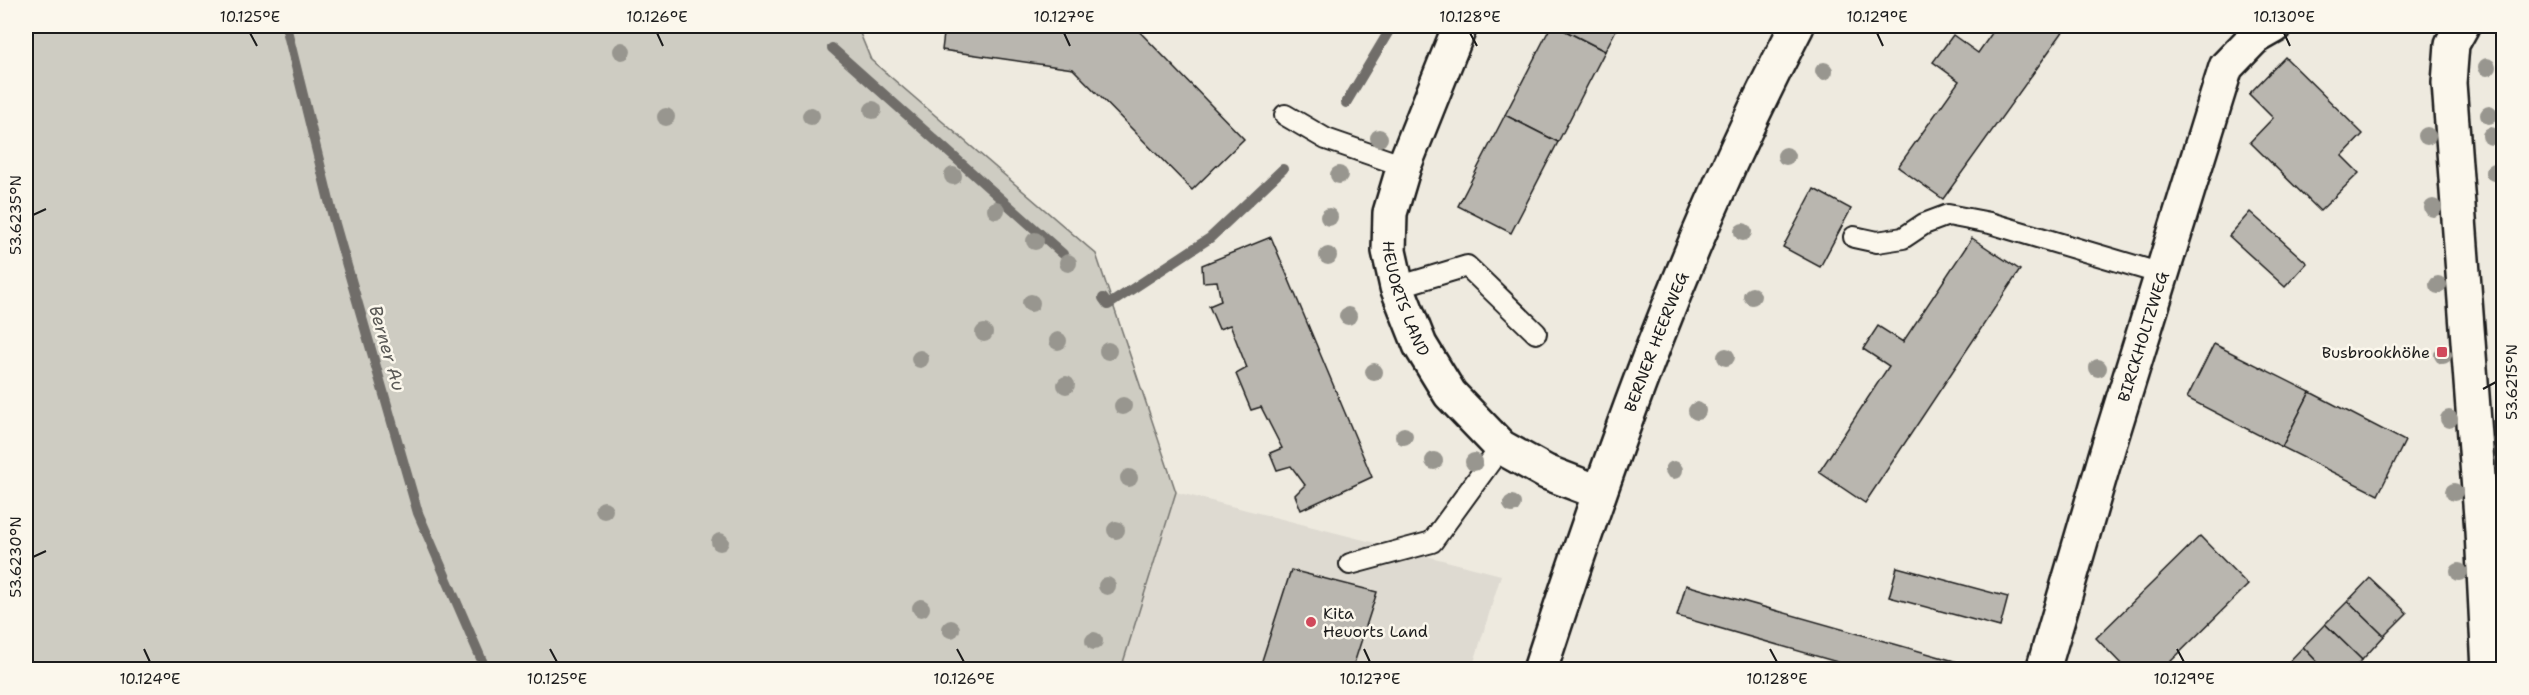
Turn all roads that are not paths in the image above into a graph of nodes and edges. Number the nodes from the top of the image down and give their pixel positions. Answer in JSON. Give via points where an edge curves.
{"nodes":[{"id":1,"x":1460,"y":26,"type":"edge"},
{"id":2,"x":1797,"y":26,"type":"edge"},
{"id":3,"x":2275,"y":26,"type":"edge"},
{"id":4,"x":2462,"y":26,"type":"edge"},
{"id":5,"x":1285,"y":115,"type":"dead end"},
{"id":6,"x":1404,"y":166,"type":"junction"},
{"id":7,"x":1854,"y":237,"type":"dead end"},
{"id":8,"x":2162,"y":274,"type":"junction"},
{"id":9,"x":1397,"y":286,"type":"junction"},
{"id":10,"x":1536,"y":333,"type":"dead end"},
{"id":11,"x":1501,"y":447,"type":"junction"},
{"id":12,"x":1598,"y":492,"type":"junction"},
{"id":13,"x":2492,"y":513,"type":"edge"},
{"id":14,"x":1350,"y":564,"type":"dead end"},
{"id":15,"x":1540,"y":669,"type":"edge"},
{"id":16,"x":2043,"y":669,"type":"edge"},
{"id":17,"x":2489,"y":669,"type":"edge"}],
"edges":[{"from":1,"to":6,"type":"street","name":"HEUORTS LAND"},
{"from":2,"to":12,"type":"street","name":"BERNER HEERWEG","via":[[1754,107],[1688,257]]},
{"from":3,"to":8,"type":"street","name":"BIRCKHOLTZWEG","via":[[2254,38],[2226,67]]},
{"from":4,"to":13,"type":"street","via":[[2452,44],[2449,83]]},
{"from":5,"to":6,"type":"lane","via":[[1326,139]]},
{"from":6,"to":9,"type":"street","name":"HEUORTS LAND","via":[[1390,213],[1389,251]]},
{"from":7,"to":8,"type":"lane","via":[[1877,242],[1903,238],[1948,215],[2000,226]]},
{"from":8,"to":16,"type":"street","name":"BIRCKHOLTZWEG"},
{"from":9,"to":10,"type":"lane","via":[[1467,266]]},
{"from":9,"to":11,"type":"street","name":"HEUORTS LAND","via":[[1420,345],[1450,394]]},
{"from":11,"to":12,"type":"street","name":"HEUORTS LAND","via":[[1546,472]]},
{"from":11,"to":14,"type":"lane","via":[[1431,542]]},
{"from":12,"to":15,"type":"street","name":"BERNER HEERWEG"},
{"from":13,"to":17,"type":"street"}]}
